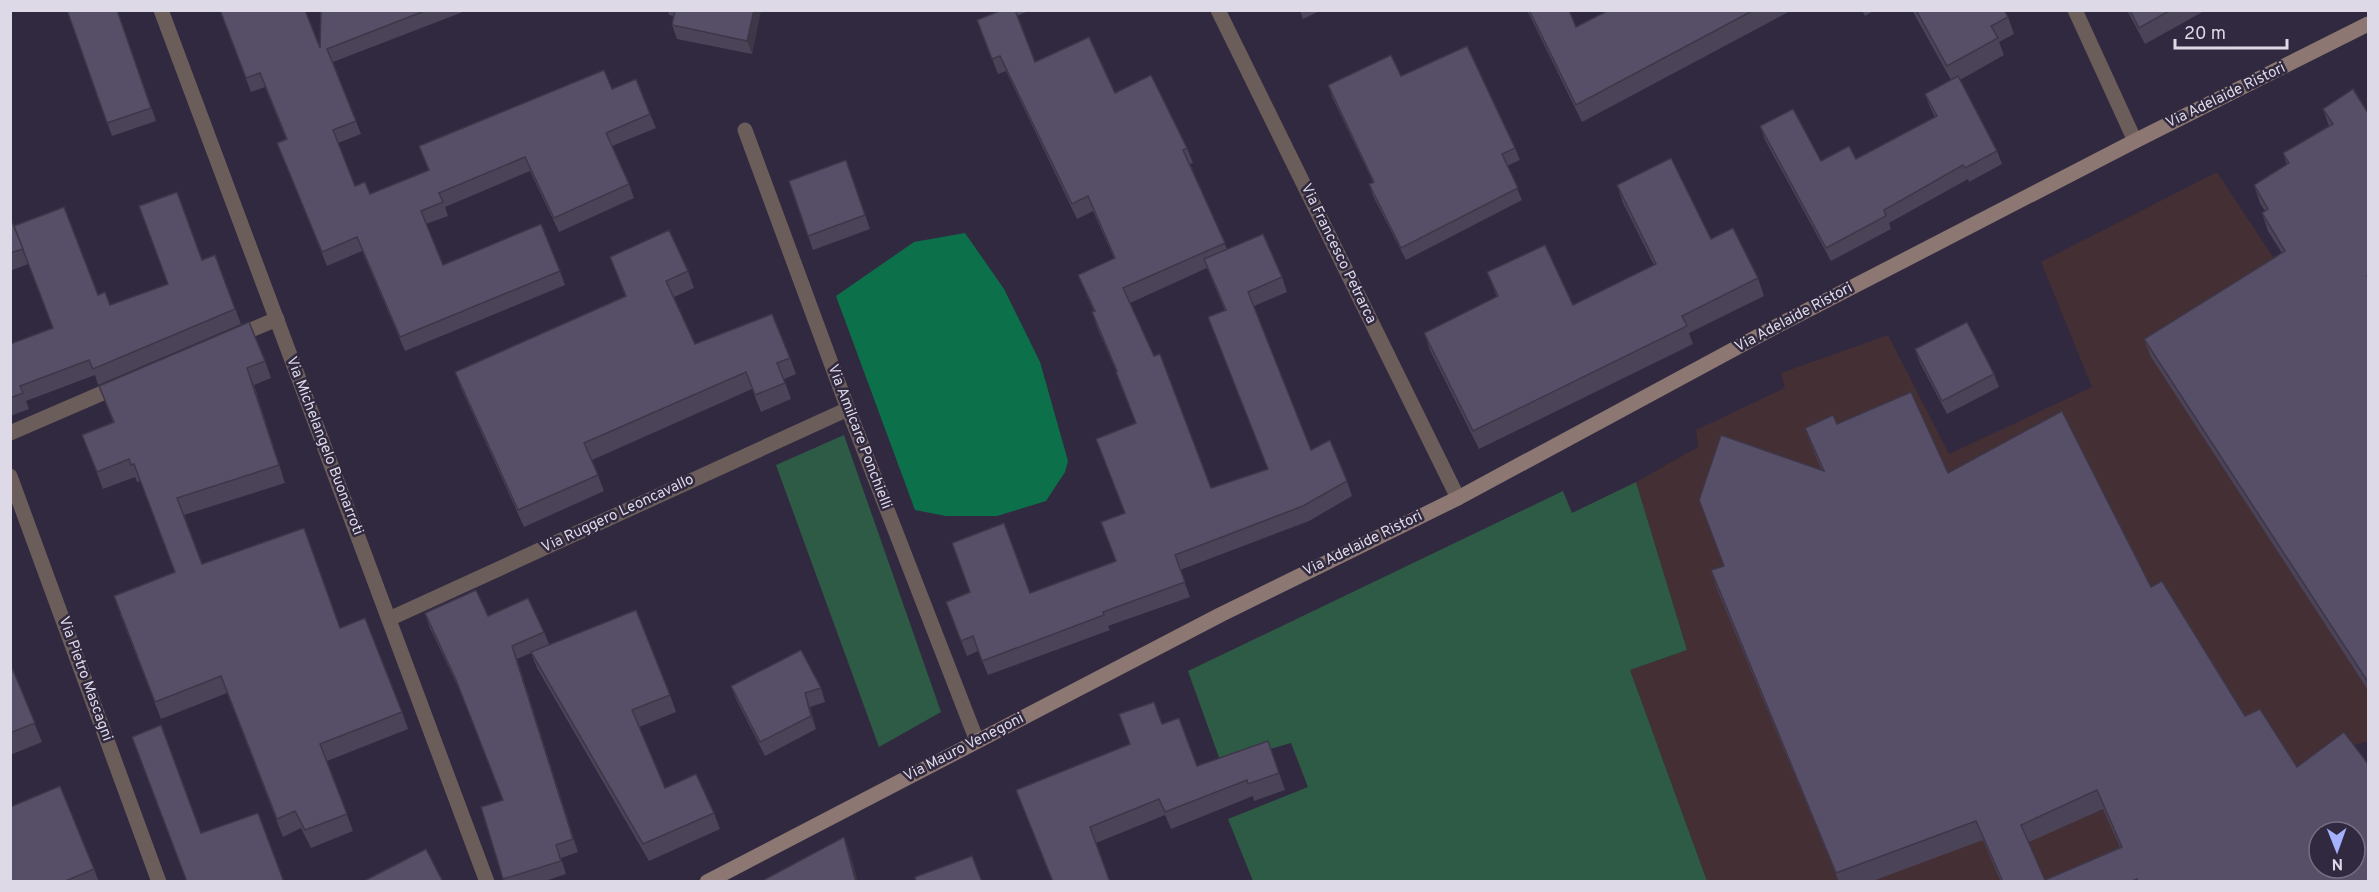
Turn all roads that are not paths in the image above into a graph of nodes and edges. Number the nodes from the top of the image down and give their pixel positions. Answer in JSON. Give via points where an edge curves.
{"nodes":[{"id":1,"x":161,"y":10,"type":"edge"},
{"id":2,"x":1218,"y":10,"type":"edge"},
{"id":3,"x":2075,"y":10,"type":"edge"},
{"id":4,"x":2368,"y":24,"type":"edge"},
{"id":5,"x":745,"y":130,"type":"dead end"},
{"id":6,"x":2135,"y":141,"type":"junction"},
{"id":7,"x":277,"y":319,"type":"junction"},
{"id":8,"x":218,"y":344,"type":"edge"},
{"id":9,"x":131,"y":381,"type":"edge"},
{"id":10,"x":848,"y":409,"type":"junction"},
{"id":11,"x":10,"y":433,"type":"edge"},
{"id":12,"x":10,"y":476,"type":"edge"},
{"id":13,"x":1458,"y":498,"type":"junction"},
{"id":14,"x":1220,"y":615,"type":"joint"},
{"id":15,"x":389,"y":619,"type":"junction"},
{"id":16,"x":977,"y":741,"type":"junction"},
{"id":17,"x":159,"y":882,"type":"edge"},
{"id":18,"x":487,"y":882,"type":"edge"},
{"id":19,"x":707,"y":882,"type":"edge"}],
"edges":[{"from":1,"to":7,"type":"street","name":"Via Michelangelo Buonarroti"},
{"from":2,"to":13,"type":"street","name":"Via Francesco Petrarca"},
{"from":3,"to":6,"type":"street"},
{"from":4,"to":6,"type":"main road","name":"Via Adelaide Ristori"},
{"from":5,"to":10,"type":"street","name":"Via Amilcare Ponchielli"},
{"from":6,"to":13,"type":"main road","name":"Via Adelaide Ristori","via":[[1775,327]]},
{"from":7,"to":8,"type":"street"},
{"from":7,"to":15,"type":"street","name":"Via Michelangelo Buonarroti"},
{"from":9,"to":11,"type":"street"},
{"from":10,"to":15,"type":"street","name":"Via Ruggero Leoncavallo"},
{"from":10,"to":16,"type":"street","name":"Via Amilcare Ponchielli"},
{"from":12,"to":17,"type":"street","name":"Via Pietro Mascagni"},
{"from":13,"to":14,"type":"main road","name":"Via Adelaide Ristori"},
{"from":14,"to":16,"type":"main road","name":"Via Mauro Venegoni"},
{"from":15,"to":18,"type":"street","name":"Via Michelangelo Buonarroti"},
{"from":16,"to":19,"type":"main road","name":"Via Mauro Venegoni"}]}
